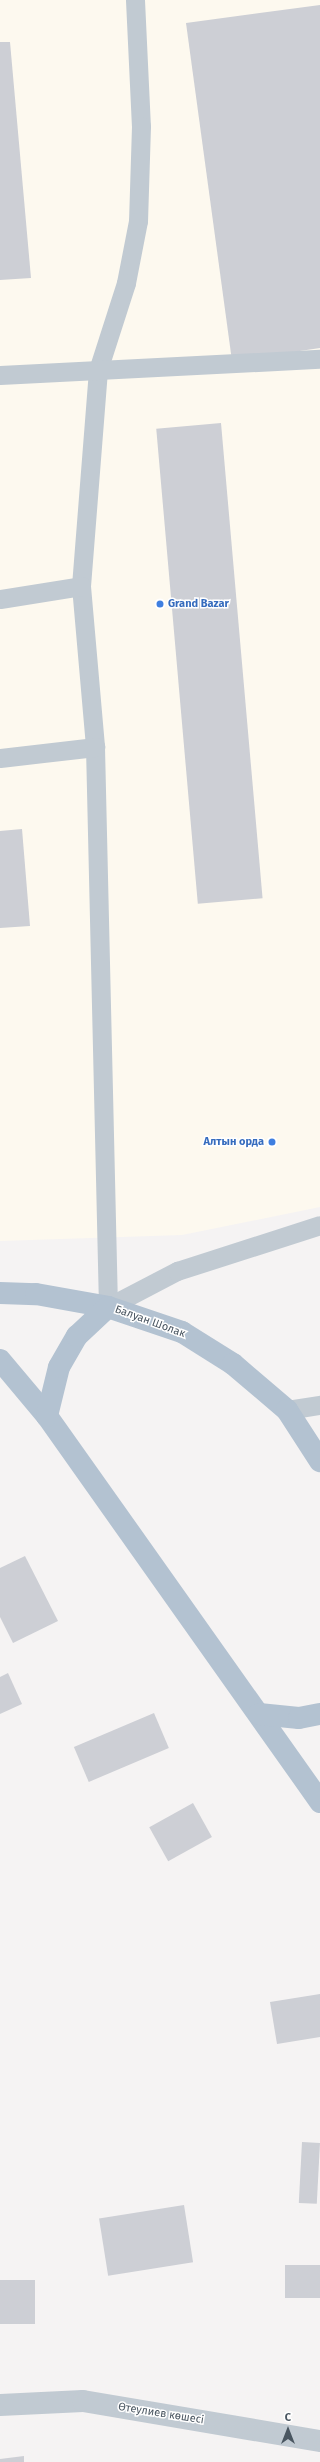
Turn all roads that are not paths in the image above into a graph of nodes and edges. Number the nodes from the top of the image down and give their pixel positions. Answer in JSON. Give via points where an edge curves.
{"nodes":[{"id":1,"x":135,"y":0,"type":"edge"},
{"id":2,"x":320,"y":359,"type":"edge"},
{"id":3,"x":98,"y":370,"type":"junction"},
{"id":4,"x":0,"y":374,"type":"edge"},
{"id":5,"x":80,"y":586,"type":"junction"},
{"id":6,"x":0,"y":599,"type":"edge"},
{"id":7,"x":95,"y":747,"type":"junction"},
{"id":8,"x":0,"y":758,"type":"edge"},
{"id":9,"x":320,"y":1225,"type":"edge"},
{"id":10,"x":0,"y":1293,"type":"edge"},
{"id":11,"x":108,"y":1307,"type":"junction"},
{"id":12,"x":0,"y":1360,"type":"edge"},
{"id":13,"x":320,"y":1405,"type":"edge"},
{"id":14,"x":287,"y":1410,"type":"junction"},
{"id":15,"x":47,"y":1416,"type":"junction"},
{"id":16,"x":320,"y":1461,"type":"edge"},
{"id":17,"x":259,"y":1714,"type":"junction"},
{"id":18,"x":320,"y":1714,"type":"edge"},
{"id":19,"x":320,"y":1802,"type":"edge"},
{"id":20,"x":0,"y":2405,"type":"edge"},
{"id":21,"x":320,"y":2442,"type":"edge"}],
"edges":[{"from":1,"to":3,"type":"lane","via":[[141,126],[138,221],[126,283]]},
{"from":2,"to":3,"type":"lane"},
{"from":3,"to":4,"type":"lane"},
{"from":3,"to":5,"type":"lane"},
{"from":5,"to":6,"type":"lane"},
{"from":5,"to":7,"type":"lane"},
{"from":7,"to":8,"type":"lane"},
{"from":7,"to":11,"type":"lane"},
{"from":9,"to":11,"type":"lane","via":[[177,1271]]},
{"from":10,"to":11,"type":"main road","name":"Балуан Шолак","via":[[36,1294]]},
{"from":11,"to":14,"type":"main road","name":"Балуан Шолак","via":[[182,1332],[233,1364]]},
{"from":11,"to":15,"type":"main road","via":[[77,1336],[59,1367]]},
{"from":12,"to":15,"type":"main road"},
{"from":13,"to":14,"type":"lane"},
{"from":14,"to":16,"type":"main road","name":"Балуан Шолак"},
{"from":15,"to":17,"type":"main road"},
{"from":17,"to":18,"type":"main road","via":[[298,1718]]},
{"from":17,"to":19,"type":"main road"},
{"from":20,"to":21,"type":"street","name":"Өтеулиев көшесі","via":[[83,2401]]}]}
